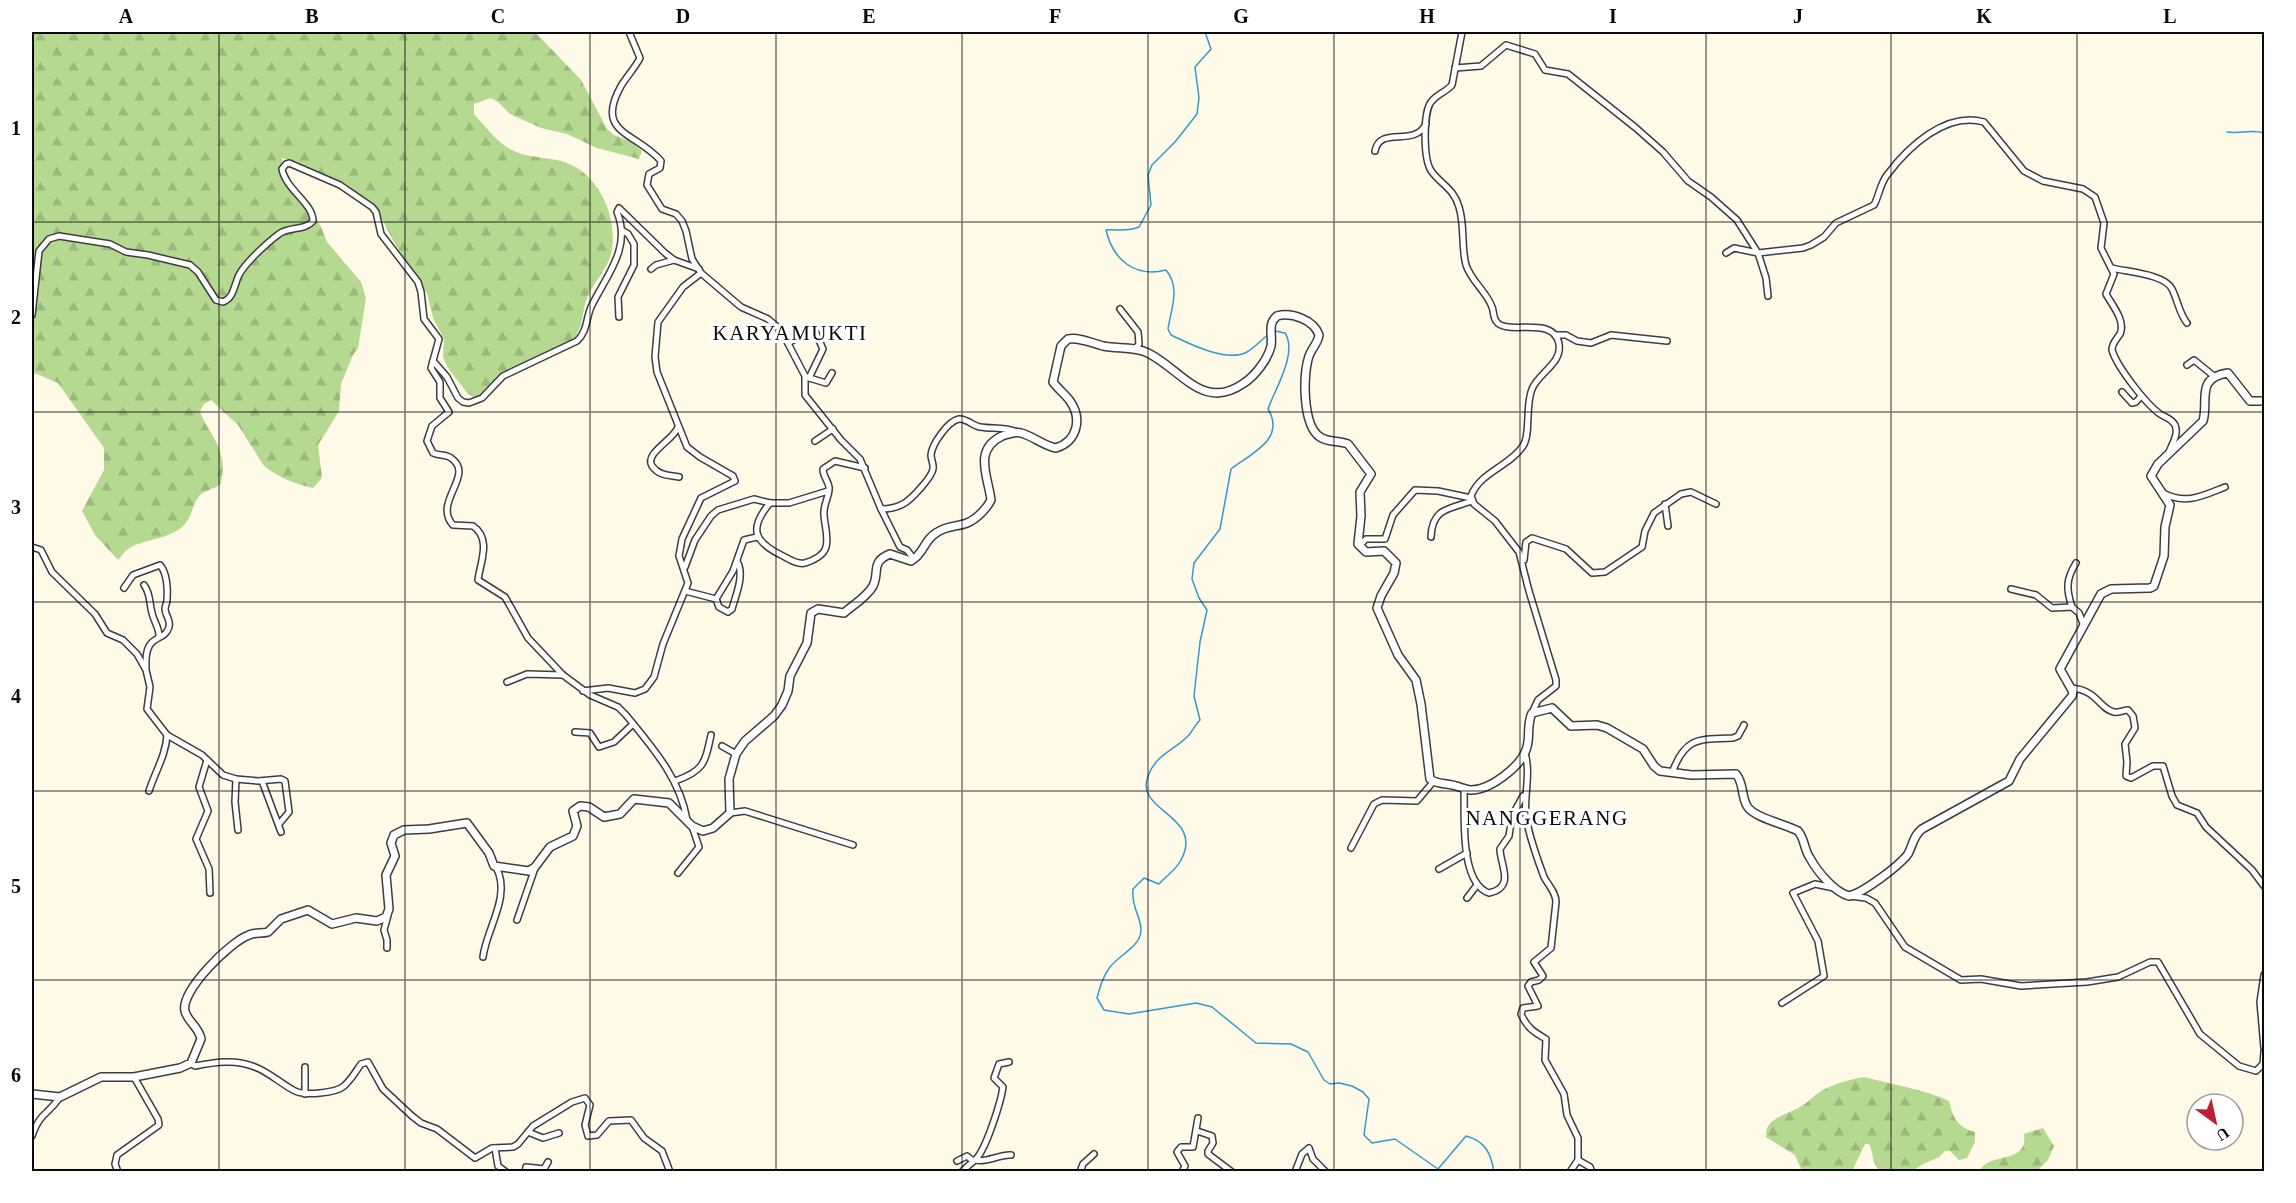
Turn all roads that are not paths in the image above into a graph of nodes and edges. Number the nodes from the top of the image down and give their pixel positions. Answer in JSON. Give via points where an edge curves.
{"nodes":[{"id":1,"x":629,"y":32,"type":"edge"},
{"id":2,"x":1462,"y":32,"type":"edge"},
{"id":3,"x":1455,"y":68,"type":"junction"},
{"id":4,"x":1427,"y":123,"type":"junction"},
{"id":5,"x":1375,"y":151,"type":"dead end"},
{"id":6,"x":623,"y":231,"type":"junction"},
{"id":7,"x":1726,"y":253,"type":"dead end"},
{"id":8,"x":1758,"y":253,"type":"junction"},
{"id":9,"x":674,"y":260,"type":"junction"},
{"id":10,"x":2112,"y":268,"type":"junction"},
{"id":11,"x":651,"y":269,"type":"dead end"},
{"id":12,"x":700,"y":271,"type":"junction"},
{"id":13,"x":1768,"y":296,"type":"dead end"},
{"id":14,"x":1120,"y":309,"type":"dead end"},
{"id":15,"x":32,"y":315,"type":"edge"},
{"id":16,"x":619,"y":317,"type":"dead end"},
{"id":17,"x":2187,"y":323,"type":"dead end"},
{"id":18,"x":1556,"y":335,"type":"junction"},
{"id":19,"x":1667,"y":341,"type":"dead end"},
{"id":20,"x":788,"y":343,"type":"junction"},
{"id":21,"x":1135,"y":349,"type":"junction"},
{"id":22,"x":433,"y":361,"type":"junction"},
{"id":23,"x":2187,"y":365,"type":"dead end"},
{"id":24,"x":832,"y":373,"type":"dead end"},
{"id":25,"x":807,"y":377,"type":"junction"},
{"id":26,"x":2215,"y":377,"type":"junction"},
{"id":27,"x":2122,"y":392,"type":"dead end"},
{"id":28,"x":2142,"y":396,"type":"junction"},
{"id":29,"x":2265,"y":401,"type":"edge"},
{"id":30,"x":678,"y":427,"type":"junction"},
{"id":31,"x":833,"y":429,"type":"junction"},
{"id":32,"x":1019,"y":432,"type":"junction"},
{"id":33,"x":815,"y":441,"type":"dead end"},
{"id":34,"x":2167,"y":456,"type":"junction"},
{"id":35,"x":865,"y":468,"type":"junction"},
{"id":36,"x":680,"y":477,"type":"dead end"},
{"id":37,"x":2225,"y":487,"type":"dead end"},
{"id":38,"x":828,"y":491,"type":"junction"},
{"id":39,"x":2163,"y":493,"type":"junction"},
{"id":40,"x":1472,"y":500,"type":"junction"},
{"id":41,"x":770,"y":503,"type":"junction"},
{"id":42,"x":1665,"y":504,"type":"junction"},
{"id":43,"x":1716,"y":504,"type":"dead end"},
{"id":44,"x":881,"y":509,"type":"junction"},
{"id":45,"x":1668,"y":526,"type":"dead end"},
{"id":46,"x":757,"y":537,"type":"junction"},
{"id":47,"x":1431,"y":537,"type":"dead end"},
{"id":48,"x":1359,"y":546,"type":"junction"},
{"id":49,"x":32,"y":547,"type":"edge"},
{"id":50,"x":914,"y":559,"type":"junction"},
{"id":51,"x":736,"y":561,"type":"junction"},
{"id":52,"x":2076,"y":563,"type":"dead end"},
{"id":53,"x":1524,"y":568,"type":"junction"},
{"id":54,"x":684,"y":570,"type":"junction"},
{"id":55,"x":144,"y":585,"type":"dead end"},
{"id":56,"x":124,"y":588,"type":"dead end"},
{"id":57,"x":2011,"y":589,"type":"dead end"},
{"id":58,"x":685,"y":591,"type":"junction"},
{"id":59,"x":716,"y":599,"type":"junction"},
{"id":60,"x":2072,"y":607,"type":"junction"},
{"id":61,"x":2084,"y":626,"type":"junction"},
{"id":62,"x":159,"y":636,"type":"junction"},
{"id":63,"x":146,"y":670,"type":"junction"},
{"id":64,"x":563,"y":675,"type":"junction"},
{"id":65,"x":507,"y":682,"type":"dead end"},
{"id":66,"x":2071,"y":688,"type":"junction"},
{"id":67,"x":583,"y":691,"type":"junction"},
{"id":68,"x":1532,"y":713,"type":"junction"},
{"id":69,"x":633,"y":724,"type":"junction"},
{"id":70,"x":1744,"y":724,"type":"dead end"},
{"id":71,"x":575,"y":732,"type":"dead end"},
{"id":72,"x":167,"y":735,"type":"junction"},
{"id":73,"x":711,"y":735,"type":"dead end"},
{"id":74,"x":722,"y":746,"type":"dead end"},
{"id":75,"x":1525,"y":753,"type":"junction"},
{"id":76,"x":736,"y":754,"type":"junction"},
{"id":77,"x":207,"y":760,"type":"junction"},
{"id":78,"x":1672,"y":773,"type":"junction"},
{"id":79,"x":236,"y":779,"type":"junction"},
{"id":80,"x":262,"y":781,"type":"junction"},
{"id":81,"x":675,"y":781,"type":"junction"},
{"id":82,"x":1433,"y":782,"type":"junction"},
{"id":83,"x":1464,"y":788,"type":"junction"},
{"id":84,"x":148,"y":791,"type":"dead end"},
{"id":85,"x":1525,"y":791,"type":"junction"},
{"id":86,"x":730,"y":813,"type":"junction"},
{"id":87,"x":279,"y":824,"type":"junction"},
{"id":88,"x":690,"y":824,"type":"junction"},
{"id":89,"x":238,"y":830,"type":"dead end"},
{"id":90,"x":281,"y":832,"type":"dead end"},
{"id":91,"x":853,"y":845,"type":"dead end"},
{"id":92,"x":1351,"y":848,"type":"dead end"},
{"id":93,"x":1467,"y":853,"type":"junction"},
{"id":94,"x":496,"y":867,"type":"junction"},
{"id":95,"x":535,"y":867,"type":"junction"},
{"id":96,"x":1438,"y":869,"type":"dead end"},
{"id":97,"x":678,"y":873,"type":"dead end"},
{"id":98,"x":1477,"y":885,"type":"junction"},
{"id":99,"x":2265,"y":886,"type":"edge"},
{"id":100,"x":1838,"y":890,"type":"junction"},
{"id":101,"x":210,"y":893,"type":"dead end"},
{"id":102,"x":1849,"y":896,"type":"junction"},
{"id":103,"x":1467,"y":898,"type":"dead end"},
{"id":104,"x":387,"y":915,"type":"junction"},
{"id":105,"x":517,"y":920,"type":"dead end"},
{"id":106,"x":387,"y":948,"type":"dead end"},
{"id":107,"x":483,"y":957,"type":"dead end"},
{"id":108,"x":2265,"y":975,"type":"edge"},
{"id":109,"x":1782,"y":1003,"type":"dead end"},
{"id":110,"x":2265,"y":1048,"type":"edge"},
{"id":111,"x":2265,"y":1052,"type":"edge"},
{"id":112,"x":1009,"y":1062,"type":"dead end"},
{"id":113,"x":191,"y":1063,"type":"junction"},
{"id":114,"x":305,"y":1067,"type":"dead end"},
{"id":115,"x":134,"y":1077,"type":"junction"},
{"id":116,"x":32,"y":1094,"type":"edge"},
{"id":117,"x":305,"y":1094,"type":"junction"},
{"id":118,"x":60,"y":1097,"type":"junction"},
{"id":119,"x":1198,"y":1118,"type":"dead end"},
{"id":120,"x":1197,"y":1131,"type":"junction"},
{"id":121,"x":528,"y":1132,"type":"junction"},
{"id":122,"x":559,"y":1133,"type":"dead end"},
{"id":123,"x":32,"y":1136,"type":"edge"},
{"id":124,"x":495,"y":1148,"type":"junction"},
{"id":125,"x":1094,"y":1154,"type":"dead end"},
{"id":126,"x":1011,"y":1155,"type":"dead end"},
{"id":127,"x":975,"y":1160,"type":"junction"},
{"id":128,"x":1578,"y":1160,"type":"junction"},
{"id":129,"x":957,"y":1161,"type":"dead end"},
{"id":130,"x":548,"y":1162,"type":"dead end"},
{"id":131,"x":118,"y":1172,"type":"edge"},
{"id":132,"x":506,"y":1172,"type":"edge"},
{"id":133,"x":525,"y":1172,"type":"edge"},
{"id":134,"x":670,"y":1172,"type":"edge"},
{"id":135,"x":962,"y":1172,"type":"edge"},
{"id":136,"x":1080,"y":1172,"type":"edge"},
{"id":137,"x":1182,"y":1172,"type":"edge"},
{"id":138,"x":1232,"y":1172,"type":"edge"},
{"id":139,"x":1295,"y":1172,"type":"edge"},
{"id":140,"x":1326,"y":1172,"type":"edge"},
{"id":141,"x":1570,"y":1172,"type":"edge"},
{"id":142,"x":1592,"y":1172,"type":"edge"}],
"edges":[{"from":1,"to":12,"type":"street","via":[[640,58],[617,95],[613,120],[661,161],[659,169],[649,174],[647,185],[662,208],[682,221],[690,253]]},
{"from":2,"to":3,"type":"street"},
{"from":3,"to":4,"type":"street","via":[[1452,85],[1428,106]]},
{"from":3,"to":8,"type":"street","via":[[1480,66],[1506,45],[1535,54],[1545,70],[1568,74],[1659,148],[1688,182],[1711,196],[1737,220]]},
{"from":4,"to":5,"type":"street","via":[[1413,137],[1382,140]]},
{"from":4,"to":18,"type":"street","via":[[1427,164],[1457,201],[1466,264],[1496,321],[1504,326],[1541,328]]},
{"from":6,"to":9,"type":"street","via":[[619,208]]},
{"from":6,"to":16,"type":"street","via":[[634,244],[634,265],[618,297]]},
{"from":6,"to":22,"type":"street","via":[[619,254],[577,341],[502,376],[483,398],[472,402],[458,398]]},
{"from":7,"to":8,"type":"street","via":[[1732,248]]},
{"from":8,"to":10,"type":"street","via":[[1803,248],[1819,241],[1836,223],[1874,205],[1886,177],[1932,132],[1954,121],[1974,120],[1984,122],[2031,176],[2083,189],[2095,197],[2104,223],[2101,248]]},
{"from":8,"to":13,"type":"street"},
{"from":9,"to":11,"type":"street"},
{"from":9,"to":12,"type":"street"},
{"from":10,"to":17,"type":"street","via":[[2164,279]]},
{"from":10,"to":28,"type":"street","via":[[2113,276],[2105,293],[2122,328],[2112,350]]},
{"from":12,"to":20,"type":"street","via":[[741,307],[772,321]]},
{"from":12,"to":30,"type":"street","via":[[683,287],[656,327],[657,372]]},
{"from":14,"to":21,"type":"street","via":[[1138,332],[1139,344]]},
{"from":15,"to":22,"type":"street","via":[[39,251],[49,239],[59,236],[185,262],[198,272],[216,300],[229,300],[243,269],[277,235],[313,220],[312,213],[283,176],[282,168],[289,163],[340,185],[374,209],[380,233],[420,287],[424,319],[439,339]]},
{"from":18,"to":19,"type":"street","via":[[1591,343],[1611,335]]},
{"from":18,"to":40,"type":"street","via":[[1557,358],[1533,387],[1522,447],[1490,472],[1474,489]]},
{"from":20,"to":25,"type":"street"},
{"from":20,"to":25,"type":"street","via":[[813,327],[824,350]]},
{"from":21,"to":32,"type":"street","via":[[1075,338],[1065,341],[1053,382],[1074,408],[1075,434],[1056,448]]},
{"from":21,"to":48,"type":"street","via":[[1157,358],[1196,387],[1217,394],[1251,378],[1269,352],[1274,319],[1285,315],[1309,322],[1318,331],[1309,356],[1306,390],[1307,409],[1317,435],[1348,444],[1371,474],[1360,492]]},
{"from":22,"to":64,"type":"street","via":[[432,370],[441,384],[440,398],[448,412],[432,426],[427,441],[433,453],[451,457],[460,472],[448,502],[448,518],[453,525],[473,526],[479,531],[484,556],[478,580],[510,602],[528,638]]},
{"from":23,"to":26,"type":"street","via":[[2194,360]]},
{"from":24,"to":25,"type":"street","via":[[826,383]]},
{"from":25,"to":31,"type":"street","via":[[805,395]]},
{"from":26,"to":29,"type":"street","via":[[2228,374],[2250,401]]},
{"from":26,"to":34,"type":"street","via":[[2204,393],[2203,421]]},
{"from":27,"to":28,"type":"street","via":[[2132,403]]},
{"from":28,"to":34,"type":"street","via":[[2174,424],[2176,435]]},
{"from":30,"to":36,"type":"street","via":[[651,460],[660,474]]},
{"from":30,"to":54,"type":"street","via":[[689,449],[735,479],[701,498],[679,546]]},
{"from":31,"to":33,"type":"street"},
{"from":31,"to":35,"type":"street"},
{"from":32,"to":44,"type":"street","via":[[956,420],[933,448],[933,470],[926,481],[903,505]]},
{"from":32,"to":50,"type":"street","via":[[998,438],[986,450],[989,505],[967,523],[933,534]]},
{"from":34,"to":39,"type":"street","via":[[2151,476]]},
{"from":35,"to":38,"type":"street","via":[[832,462],[823,471]]},
{"from":35,"to":44,"type":"street"},
{"from":37,"to":39,"type":"street","via":[[2191,499],[2176,499]]},
{"from":38,"to":41,"type":"street"},
{"from":38,"to":46,"type":"street","via":[[824,515],[827,545],[821,555],[802,564],[765,546]]},
{"from":39,"to":61,"type":"street","via":[[2170,510],[2164,556],[2155,584],[2150,588],[2103,593]]},
{"from":40,"to":47,"type":"street","via":[[1440,512]]},
{"from":40,"to":48,"type":"street","via":[[1415,490],[1393,515],[1385,539],[1366,538]]},
{"from":40,"to":53,"type":"street","via":[[1515,544]]},
{"from":41,"to":46,"type":"street","via":[[756,526]]},
{"from":41,"to":54,"type":"street","via":[[754,499],[718,510],[696,540]]},
{"from":42,"to":43,"type":"street","via":[[1687,491]]},
{"from":42,"to":45,"type":"street"},
{"from":42,"to":53,"type":"street","via":[[1648,523],[1642,547],[1605,572],[1592,573],[1566,549],[1532,538],[1526,542]]},
{"from":44,"to":50,"type":"street","via":[[900,547]]},
{"from":46,"to":51,"type":"street","via":[[744,540]]},
{"from":48,"to":82,"type":"street","via":[[1366,552],[1384,551],[1396,563],[1377,608],[1398,655],[1416,680],[1428,773]]},
{"from":49,"to":63,"type":"street","via":[[40,550],[52,572],[95,614],[107,633],[120,637],[137,654]]},
{"from":50,"to":76,"type":"street","via":[[906,561],[887,555],[877,564],[871,589],[844,613],[818,609],[810,614],[807,643],[790,676],[782,705]]},
{"from":51,"to":59,"type":"street"},
{"from":51,"to":59,"type":"street","via":[[740,581],[732,609],[726,612]]},
{"from":52,"to":60,"type":"street","via":[[2066,588]]},
{"from":53,"to":68,"type":"street","via":[[1557,683],[1538,700]]},
{"from":54,"to":58,"type":"street","via":[[688,583]]},
{"from":55,"to":62,"type":"street"},
{"from":56,"to":62,"type":"street","via":[[135,574],[161,566],[166,573],[165,608],[169,624]]},
{"from":57,"to":60,"type":"street","via":[[2036,595],[2052,608]]},
{"from":58,"to":59,"type":"street"},
{"from":58,"to":67,"type":"street","via":[[649,685],[634,693],[608,688]]},
{"from":60,"to":61,"type":"street"},
{"from":61,"to":66,"type":"street","via":[[2060,669]]},
{"from":62,"to":63,"type":"street","via":[[146,651]]},
{"from":63,"to":72,"type":"street","via":[[150,687],[147,709]]},
{"from":64,"to":65,"type":"street","via":[[526,674]]},
{"from":64,"to":67,"type":"street"},
{"from":66,"to":99,"type":"street","via":[[2090,692],[2110,711],[2131,712],[2135,728],[2125,744],[2126,776],[2131,778],[2153,766],[2163,766],[2177,805],[2197,813]]},
{"from":66,"to":102,"type":"street","via":[[2072,696],[2020,759],[2009,781],[1922,829],[1900,862]]},
{"from":67,"to":69,"type":"street","via":[[618,707]]},
{"from":68,"to":75,"type":"street"},
{"from":68,"to":78,"type":"street","via":[[1552,708],[1571,726],[1602,726],[1643,749],[1656,768]]},
{"from":69,"to":71,"type":"street","via":[[614,742],[600,746],[590,733]]},
{"from":69,"to":81,"type":"street"},
{"from":70,"to":78,"type":"street","via":[[1733,738],[1690,744],[1680,754]]},
{"from":72,"to":77,"type":"street"},
{"from":72,"to":84,"type":"street","via":[[162,761]]},
{"from":73,"to":81,"type":"street","via":[[701,768]]},
{"from":74,"to":76,"type":"street"},
{"from":75,"to":83,"type":"street","via":[[1516,766],[1496,780],[1481,788]]},
{"from":75,"to":85,"type":"street"},
{"from":76,"to":86,"type":"street","via":[[729,779]]},
{"from":77,"to":79,"type":"street","via":[[223,775]]},
{"from":77,"to":101,"type":"street","via":[[199,787],[208,811],[196,839],[209,869]]},
{"from":78,"to":100,"type":"street","via":[[1736,774],[1750,810],[1798,831],[1810,858]]},
{"from":79,"to":80,"type":"street"},
{"from":79,"to":89,"type":"street"},
{"from":80,"to":87,"type":"street"},
{"from":80,"to":87,"type":"street","via":[[281,779],[286,783],[289,812]]},
{"from":81,"to":88,"type":"street"},
{"from":82,"to":83,"type":"street"},
{"from":82,"to":92,"type":"street","via":[[1417,801],[1380,800],[1374,804]]},
{"from":83,"to":93,"type":"street"},
{"from":85,"to":98,"type":"street","via":[[1512,816],[1509,836],[1500,849],[1505,873],[1502,885],[1489,893]]},
{"from":85,"to":128,"type":"street","via":[[1528,828],[1543,874],[1557,899],[1551,948],[1534,963],[1543,976],[1528,986],[1538,1006],[1523,1008],[1521,1014],[1531,1030],[1546,1039],[1544,1056],[1566,1099],[1567,1115],[1578,1138]]},
{"from":86,"to":88,"type":"street","via":[[707,831]]},
{"from":86,"to":91,"type":"street","via":[[745,811]]},
{"from":87,"to":90,"type":"street"},
{"from":88,"to":95,"type":"street","via":[[666,801],[634,799],[620,814],[604,817],[580,806],[572,812],[577,826],[574,834],[550,847]]},
{"from":88,"to":97,"type":"street","via":[[699,846]]},
{"from":93,"to":96,"type":"street"},
{"from":93,"to":98,"type":"street"},
{"from":94,"to":95,"type":"street","via":[[527,871]]},
{"from":94,"to":104,"type":"street","via":[[467,823],[400,831],[391,843],[395,859],[386,875]]},
{"from":94,"to":107,"type":"street","via":[[501,877],[500,896]]},
{"from":95,"to":105,"type":"street"},
{"from":98,"to":103,"type":"street"},
{"from":100,"to":102,"type":"street"},
{"from":100,"to":109,"type":"street","via":[[1815,884],[1793,893],[1818,941],[1824,976]]},
{"from":102,"to":111,"type":"street","via":[[1875,903],[1905,947],[1961,980],[1981,979],[2020,986],[2087,982],[2118,977],[2158,962],[2200,1034],[2231,1061],[2256,1071]]},
{"from":104,"to":106,"type":"street"},
{"from":104,"to":113,"type":"street","via":[[377,921],[356,918],[332,924],[307,911],[284,917],[266,933],[250,934],[225,952],[201,976],[185,1005],[185,1014],[201,1039]]},
{"from":108,"to":110,"type":"street","via":[[2260,1002]]},
{"from":112,"to":127,"type":"street","via":[[999,1064],[994,1078],[1002,1086],[1000,1106]]},
{"from":113,"to":115,"type":"street"},
{"from":113,"to":117,"type":"street","via":[[242,1063]]},
{"from":114,"to":117,"type":"street"},
{"from":115,"to":118,"type":"street","via":[[100,1077]]},
{"from":115,"to":131,"type":"street","via":[[159,1125],[117,1155]]},
{"from":116,"to":118,"type":"street"},
{"from":117,"to":124,"type":"street","via":[[341,1088],[361,1064],[368,1062],[386,1093],[421,1123],[437,1129],[475,1158]]},
{"from":118,"to":123,"type":"street","via":[[37,1120]]},
{"from":119,"to":120,"type":"street"},
{"from":120,"to":137,"type":"street","via":[[1192,1148],[1178,1150],[1185,1166]]},
{"from":120,"to":138,"type":"street","via":[[1212,1136],[1208,1154]]},
{"from":121,"to":122,"type":"street","via":[[543,1138]]},
{"from":121,"to":124,"type":"street","via":[[518,1144]]},
{"from":121,"to":134,"type":"street","via":[[565,1106],[585,1098],[590,1105],[585,1125],[588,1136],[597,1135],[609,1121],[631,1120],[644,1138],[662,1151]]},
{"from":124,"to":132,"type":"street","via":[[498,1166]]},
{"from":125,"to":136,"type":"street"},
{"from":126,"to":127,"type":"street"},
{"from":127,"to":129,"type":"street","via":[[967,1156]]},
{"from":127,"to":135,"type":"street"},
{"from":128,"to":141,"type":"street"},
{"from":128,"to":142,"type":"street"},
{"from":130,"to":133,"type":"street","via":[[544,1169],[526,1167]]},
{"from":139,"to":140,"type":"street","via":[[1302,1154],[1309,1148],[1313,1159]]}]}
